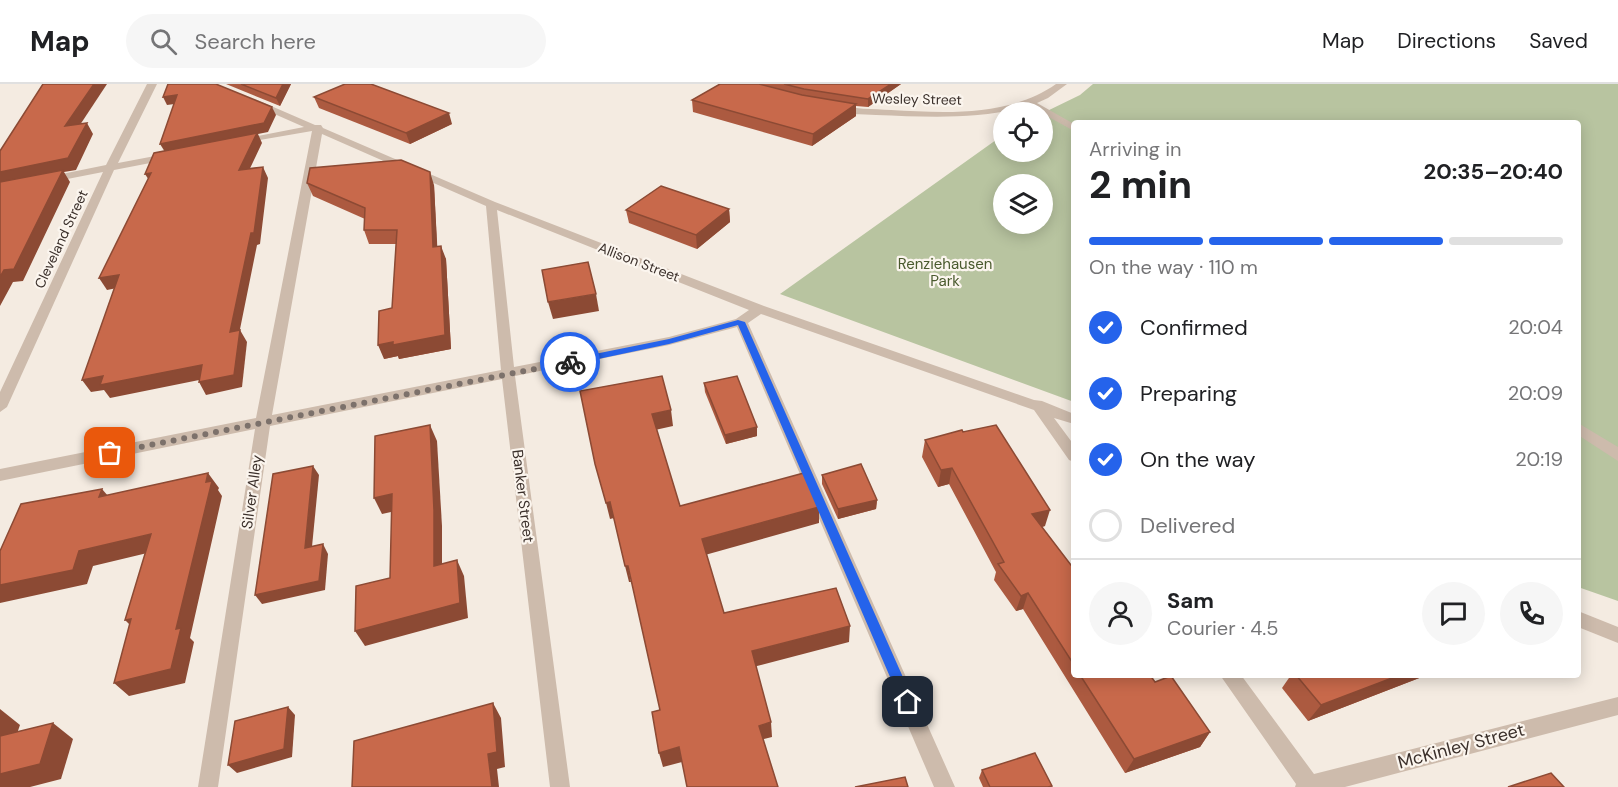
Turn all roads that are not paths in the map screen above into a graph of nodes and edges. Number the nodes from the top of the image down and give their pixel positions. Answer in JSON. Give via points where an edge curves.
{"nodes":[{"id":1,"x":152,"y":84,"type":"edge"},
{"id":2,"x":1062,"y":84,"type":"edge"},
{"id":3,"x":244,"y":97,"type":"edge"},
{"id":4,"x":1029,"y":102,"type":"edge"},
{"id":5,"x":831,"y":107,"type":"edge"},
{"id":6,"x":993,"y":112,"type":"edge"},
{"id":7,"x":1053,"y":116,"type":"edge"},
{"id":8,"x":1071,"y":126,"type":"edge"},
{"id":9,"x":318,"y":127,"type":"junction"},
{"id":10,"x":225,"y":145,"type":"edge"},
{"id":11,"x":179,"y":154,"type":"edge"},
{"id":12,"x":110,"y":168,"type":"junction"},
{"id":13,"x":33,"y":183,"type":"edge"},
{"id":14,"x":491,"y":204,"type":"junction"},
{"id":15,"x":759,"y":309,"type":"junction"},
{"id":16,"x":741,"y":322,"type":"junction"},
{"id":17,"x":508,"y":375,"type":"junction"},
{"id":18,"x":1037,"y":405,"type":"junction"},
{"id":19,"x":0,"y":407,"type":"edge"},
{"id":20,"x":1071,"y":418,"type":"edge"},
{"id":21,"x":263,"y":423,"type":"junction"},
{"id":22,"x":1581,"y":430,"type":"edge"},
{"id":23,"x":1071,"y":452,"type":"edge"},
{"id":24,"x":1618,"y":455,"type":"edge"},
{"id":25,"x":0,"y":474,"type":"edge"},
{"id":26,"x":1581,"y":620,"type":"edge"},
{"id":27,"x":1618,"y":635,"type":"edge"},
{"id":28,"x":1232,"y":678,"type":"edge"},
{"id":29,"x":1618,"y":706,"type":"edge"},
{"id":30,"x":208,"y":787,"type":"edge"},
{"id":31,"x":560,"y":787,"type":"edge"},
{"id":32,"x":945,"y":787,"type":"edge"},
{"id":33,"x":1308,"y":787,"type":"edge"}],
"edges":[{"from":1,"to":12,"type":"street","name":"Cleveland Street"},
{"from":2,"to":4,"type":"street","name":"Wesley Street"},
{"from":3,"to":9,"type":"street","name":"Allison Street"},
{"from":5,"to":6,"type":"street","name":"Wesley Street","via":[[909,114]]},
{"from":7,"to":8,"type":"street"},
{"from":9,"to":10,"type":"street"},
{"from":9,"to":14,"type":"street","name":"Allison Street"},
{"from":9,"to":21,"type":"street","name":"Silver Alley"},
{"from":11,"to":12,"type":"street"},
{"from":12,"to":13,"type":"street"},
{"from":12,"to":19,"type":"street","name":"Cleveland Street"},
{"from":14,"to":15,"type":"street","name":"Allison Street"},
{"from":14,"to":17,"type":"street","name":"Banker Street"},
{"from":15,"to":16,"type":"street"},
{"from":15,"to":18,"type":"street","name":"Allison Street"},
{"from":16,"to":17,"type":"street"},
{"from":16,"to":32,"type":"street"},
{"from":17,"to":21,"type":"street"},
{"from":17,"to":31,"type":"street","name":"Banker Street"},
{"from":18,"to":20,"type":"street","name":"Allison Street"},
{"from":18,"to":23,"type":"street"},
{"from":21,"to":25,"type":"street"},
{"from":21,"to":30,"type":"street","name":"Silver Alley"},
{"from":22,"to":24,"type":"street"},
{"from":26,"to":27,"type":"street"},
{"from":28,"to":33,"type":"street"},
{"from":29,"to":33,"type":"street","name":"McKinley Street"}]}
